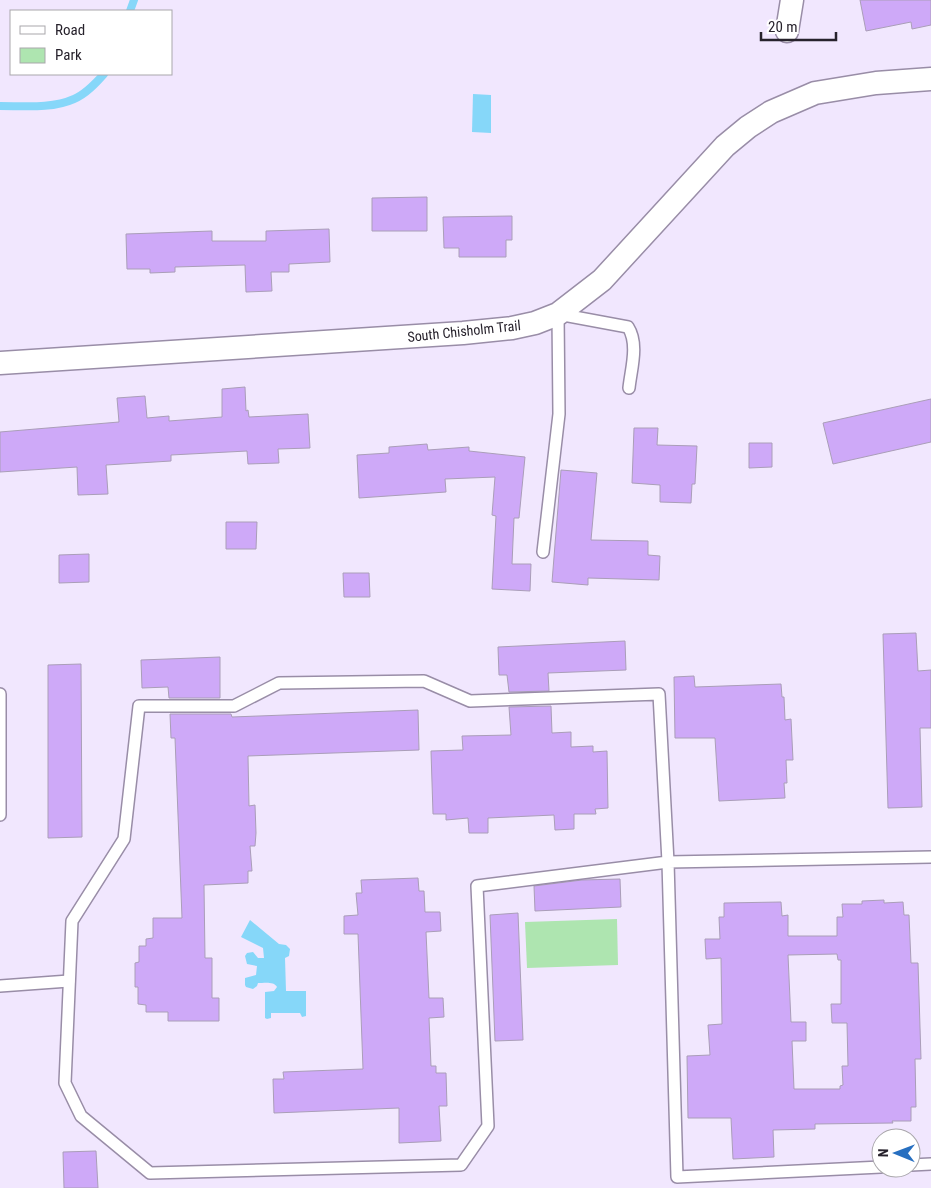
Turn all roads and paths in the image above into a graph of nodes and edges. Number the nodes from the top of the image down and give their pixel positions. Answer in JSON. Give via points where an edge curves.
{"nodes":[{"id":1,"x":792,"y":0,"type":"edge"},
{"id":2,"x":787,"y":31,"type":"dead end"},
{"id":3,"x":931,"y":79,"type":"edge"},
{"id":4,"x":558,"y":314,"type":"junction"},
{"id":5,"x":0,"y":363,"type":"edge"},
{"id":6,"x":629,"y":388,"type":"dead end"},
{"id":7,"x":543,"y":552,"type":"dead end"},
{"id":8,"x":0,"y":694,"type":"edge"},
{"id":9,"x":0,"y":815,"type":"edge"},
{"id":10,"x":931,"y":857,"type":"edge"},
{"id":11,"x":668,"y":862,"type":"junction"},
{"id":12,"x":69,"y":982,"type":"junction"},
{"id":13,"x":0,"y":986,"type":"edge"},
{"id":14,"x":871,"y":1167,"type":"edge"}],
"edges":[{"from":1,"to":2,"type":"street"},
{"from":3,"to":4,"type":"street","name":"South Chisholm Trail","via":[[876,83],[815,93],[771,112],[725,146],[602,280]]},
{"from":4,"to":5,"type":"street","name":"South Chisholm Trail","via":[[512,328],[464,333]]},
{"from":4,"to":6,"type":"lane","via":[[628,327],[634,343]]},
{"from":4,"to":7,"type":"lane","via":[[559,414]]},
{"from":8,"to":9,"type":"lane"},
{"from":10,"to":11,"type":"lane"},
{"from":11,"to":12,"type":"lane","via":[[659,694],[470,701],[424,681],[279,683],[234,706],[139,706],[124,838],[72,921]]},
{"from":11,"to":12,"type":"lane","via":[[477,886],[488,1126],[461,1165],[150,1172],[80,1116],[65,1083]]},
{"from":11,"to":14,"type":"lane","via":[[677,1177]]},
{"from":12,"to":13,"type":"lane"}]}
